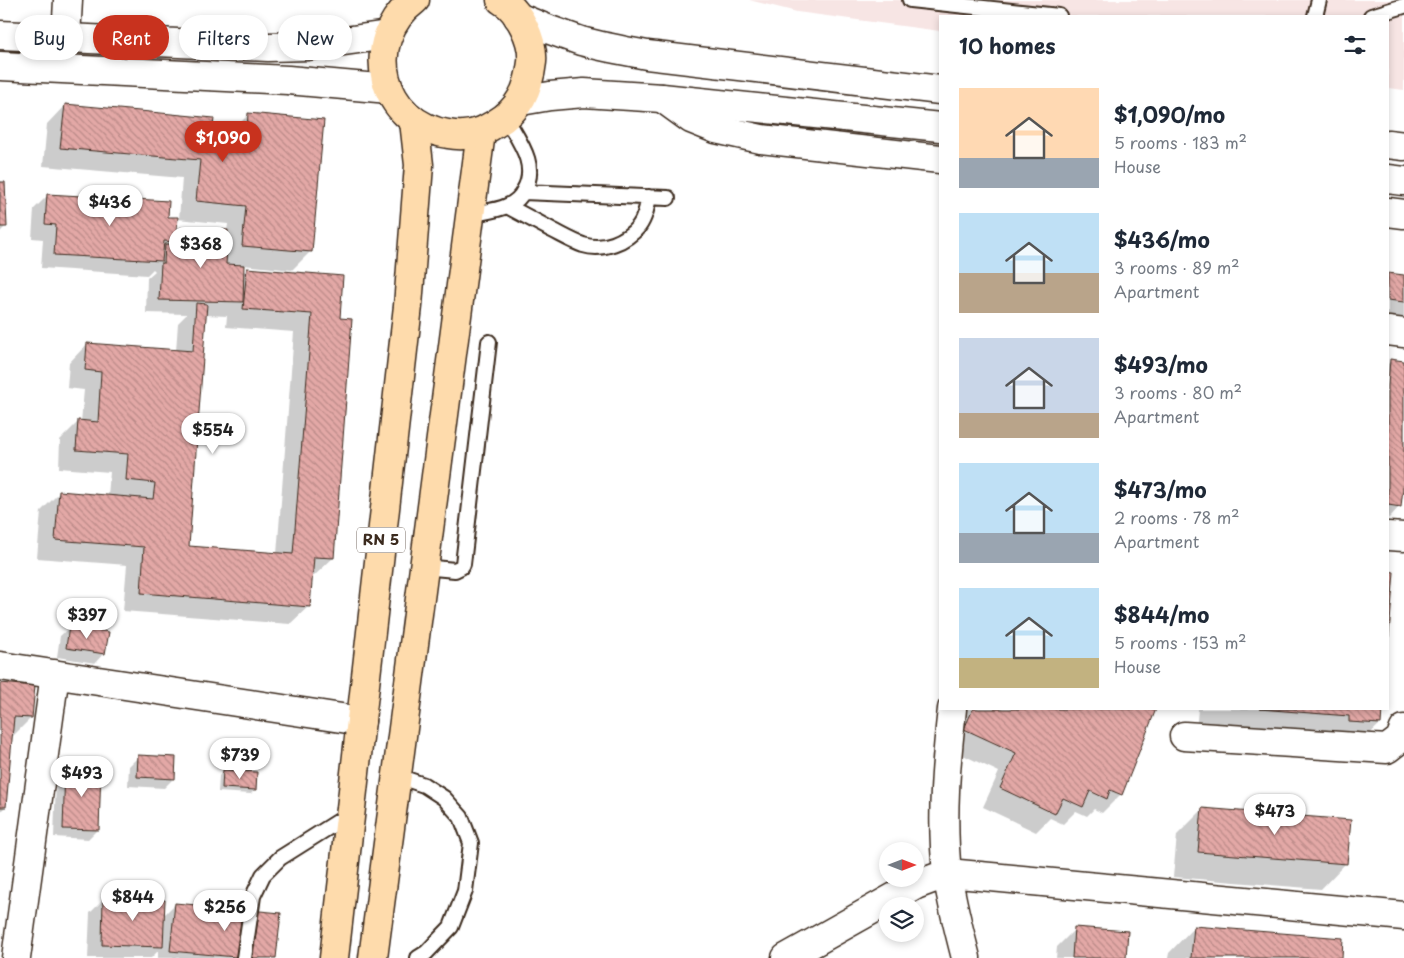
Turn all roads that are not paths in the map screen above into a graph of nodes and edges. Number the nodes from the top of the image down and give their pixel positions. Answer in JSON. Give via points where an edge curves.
{"nodes":[{"id":1,"x":68,"y":0,"type":"edge"},
{"id":2,"x":415,"y":0,"type":"edge"},
{"id":3,"x":910,"y":0,"type":"edge"},
{"id":4,"x":1319,"y":0,"type":"edge"},
{"id":5,"x":507,"y":5,"type":"edge"},
{"id":6,"x":1404,"y":6,"type":"edge"},
{"id":7,"x":67,"y":15,"type":"edge"},
{"id":8,"x":1051,"y":15,"type":"edge"},
{"id":9,"x":1316,"y":15,"type":"edge"},
{"id":10,"x":1374,"y":15,"type":"edge"},
{"id":11,"x":0,"y":35,"type":"edge"},
{"id":12,"x":388,"y":35,"type":"junction"},
{"id":13,"x":15,"y":36,"type":"edge"},
{"id":14,"x":83,"y":39,"type":"edge"},
{"id":15,"x":0,"y":66,"type":"edge"},
{"id":16,"x":389,"y":89,"type":"junction"},
{"id":17,"x":939,"y":90,"type":"edge"},
{"id":18,"x":662,"y":98,"type":"junction"},
{"id":19,"x":514,"y":109,"type":"junction"},
{"id":20,"x":414,"y":121,"type":"junction"},
{"id":21,"x":939,"y":127,"type":"edge"},
{"id":22,"x":481,"y":132,"type":"junction"},
{"id":23,"x":1389,"y":144,"type":"edge"},
{"id":24,"x":1404,"y":146,"type":"edge"},
{"id":25,"x":939,"y":160,"type":"edge"},
{"id":26,"x":1389,"y":179,"type":"edge"},
{"id":27,"x":1404,"y":181,"type":"edge"},
{"id":28,"x":523,"y":192,"type":"junction"},
{"id":29,"x":649,"y":197,"type":"junction"},
{"id":30,"x":668,"y":198,"type":"dead end"},
{"id":31,"x":507,"y":206,"type":"junction"},
{"id":32,"x":1389,"y":212,"type":"edge"},
{"id":33,"x":1404,"y":214,"type":"edge"},
{"id":34,"x":469,"y":215,"type":"junction"},
{"id":35,"x":1389,"y":332,"type":"edge"},
{"id":36,"x":1404,"y":334,"type":"edge"},
{"id":37,"x":489,"y":342,"type":"dead end"},
{"id":38,"x":1389,"y":536,"type":"edge"},
{"id":39,"x":1404,"y":537,"type":"edge"},
{"id":40,"x":424,"y":567,"type":"junction"},
{"id":41,"x":0,"y":666,"type":"edge"},
{"id":42,"x":55,"y":674,"type":"junction"},
{"id":43,"x":952,"y":710,"type":"edge"},
{"id":44,"x":361,"y":721,"type":"junction"},
{"id":45,"x":1404,"y":729,"type":"edge"},
{"id":46,"x":1184,"y":736,"type":"dead end"},
{"id":47,"x":397,"y":776,"type":"junction"},
{"id":48,"x":350,"y":814,"type":"junction"},
{"id":49,"x":948,"y":873,"type":"junction"},
{"id":50,"x":1404,"y":916,"type":"edge"},
{"id":51,"x":16,"y":958,"type":"edge"},
{"id":52,"x":244,"y":958,"type":"edge"},
{"id":53,"x":334,"y":958,"type":"edge"},
{"id":54,"x":373,"y":958,"type":"edge"},
{"id":55,"x":418,"y":958,"type":"edge"},
{"id":56,"x":786,"y":958,"type":"edge"},
{"id":57,"x":966,"y":958,"type":"edge"}],
"edges":[{"from":1,"to":7,"type":"street"},
{"from":2,"to":12,"type":"main road","via":[[406,6]]},
{"from":3,"to":8,"type":"lane"},
{"from":4,"to":9,"type":"lane"},
{"from":5,"to":17,"type":"street","via":[[550,30],[614,49]]},
{"from":5,"to":19,"type":"main road","via":[[528,36],[533,58],[530,80]]},
{"from":6,"to":10,"type":"lane"},
{"from":11,"to":13,"type":"street"},
{"from":12,"to":14,"type":"street","via":[[308,46],[268,47]]},
{"from":12,"to":16,"type":"main road","via":[[384,72]]},
{"from":15,"to":16,"type":"street","via":[[288,80]]},
{"from":16,"to":20,"type":"main road"},
{"from":18,"to":19,"type":"street","via":[[584,93],[550,96]]},
{"from":18,"to":21,"type":"street"},
{"from":18,"to":25,"type":"street","via":[[691,119],[716,129],[760,139]]},
{"from":19,"to":22,"type":"main road"},
{"from":19,"to":28,"type":"lane","via":[[529,162],[528,183]]},
{"from":20,"to":22,"type":"main road","via":[[435,132],[458,136]]},
{"from":20,"to":44,"type":"main road","number":"RN 5","via":[[419,165],[408,306]]},
{"from":22,"to":34,"type":"main road","number":"RN 5"},
{"from":23,"to":24,"type":"street"},
{"from":26,"to":27,"type":"street"},
{"from":28,"to":29,"type":"lane"},
{"from":28,"to":31,"type":"lane"},
{"from":29,"to":30,"type":"lane"},
{"from":29,"to":31,"type":"lane","via":[[639,225],[628,236],[600,247],[585,246],[571,240]]},
{"from":31,"to":34,"type":"lane"},
{"from":32,"to":33,"type":"street"},
{"from":34,"to":40,"type":"main road","number":"RN 5"},
{"from":35,"to":36,"type":"street"},
{"from":37,"to":40,"type":"lane","via":[[463,564],[455,570]]},
{"from":38,"to":39,"type":"street"},
{"from":40,"to":47,"type":"main road","number":"RN 5"},
{"from":41,"to":42,"type":"street"},
{"from":42,"to":44,"type":"street"},
{"from":42,"to":51,"type":"street"},
{"from":43,"to":49,"type":"street","via":[[944,805]]},
{"from":44,"to":48,"type":"main road","number":"RN 5"},
{"from":45,"to":46,"type":"street","via":[[1400,739],[1387,749]]},
{"from":47,"to":54,"type":"main road","number":"RN 5"},
{"from":47,"to":55,"type":"lane","via":[[444,798],[461,817],[471,843],[465,891],[451,927]]},
{"from":48,"to":52,"type":"lane","via":[[280,858],[263,875],[253,896]]},
{"from":48,"to":53,"type":"main road","number":"RN 5"},
{"from":49,"to":50,"type":"street"},
{"from":49,"to":56,"type":"street","via":[[916,885]]},
{"from":49,"to":57,"type":"street"}]}
